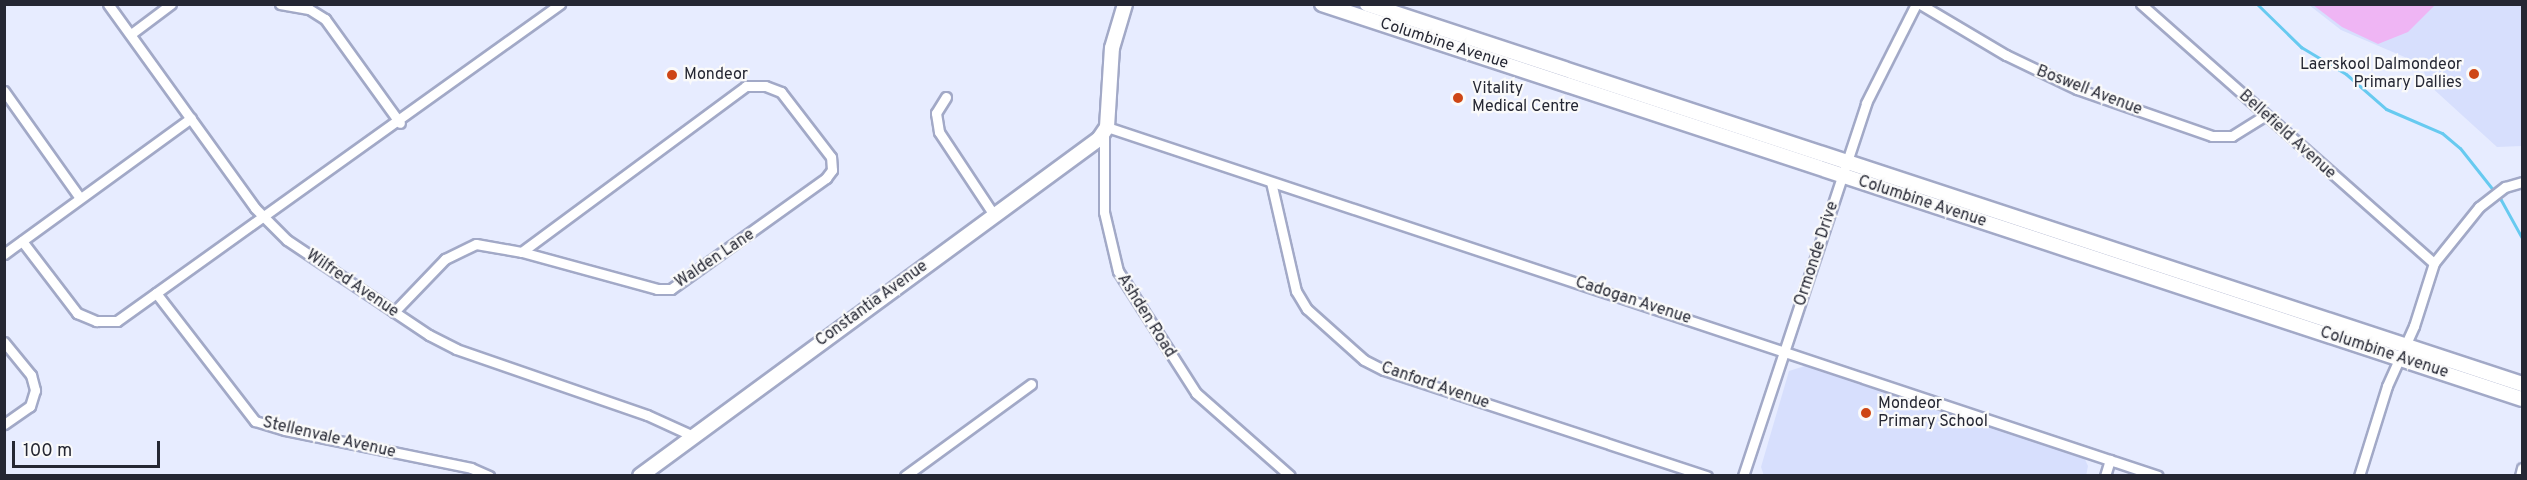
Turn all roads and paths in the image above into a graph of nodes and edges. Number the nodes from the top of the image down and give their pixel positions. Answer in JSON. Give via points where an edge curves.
{"nodes":[{"id":1,"x":108,"y":4,"type":"edge"},
{"id":2,"x":171,"y":4,"type":"edge"},
{"id":3,"x":280,"y":4,"type":"edge"},
{"id":4,"x":560,"y":4,"type":"edge"},
{"id":5,"x":1125,"y":4,"type":"edge"},
{"id":6,"x":1322,"y":4,"type":"edge"},
{"id":7,"x":1367,"y":4,"type":"edge"},
{"id":8,"x":1918,"y":4,"type":"edge"},
{"id":9,"x":2141,"y":4,"type":"edge"},
{"id":10,"x":131,"y":34,"type":"junction"},
{"id":11,"x":1494,"y":54,"type":"junction"},
{"id":12,"x":4,"y":91,"type":"edge"},
{"id":13,"x":946,"y":97,"type":"dead end"},
{"id":14,"x":1666,"y":110,"type":"junction"},
{"id":15,"x":2265,"y":115,"type":"junction"},
{"id":16,"x":191,"y":118,"type":"junction"},
{"id":17,"x":400,"y":123,"type":"junction"},
{"id":18,"x":1105,"y":130,"type":"junction"},
{"id":19,"x":1847,"y":162,"type":"junction"},
{"id":20,"x":1843,"y":176,"type":"junction"},
{"id":21,"x":1271,"y":182,"type":"junction"},
{"id":22,"x":2523,"y":182,"type":"edge"},
{"id":23,"x":80,"y":198,"type":"junction"},
{"id":24,"x":994,"y":215,"type":"junction"},
{"id":25,"x":264,"y":218,"type":"junction"},
{"id":26,"x":2032,"y":231,"type":"junction"},
{"id":27,"x":22,"y":241,"type":"junction"},
{"id":28,"x":522,"y":252,"type":"junction"},
{"id":29,"x":4,"y":254,"type":"edge"},
{"id":30,"x":2434,"y":263,"type":"junction"},
{"id":31,"x":2215,"y":283,"type":"junction"},
{"id":32,"x":156,"y":294,"type":"junction"},
{"id":33,"x":2210,"y":297,"type":"junction"},
{"id":34,"x":394,"y":312,"type":"junction"},
{"id":35,"x":4,"y":342,"type":"edge"},
{"id":36,"x":1785,"y":351,"type":"junction"},
{"id":37,"x":2403,"y":352,"type":"junction"},
{"id":38,"x":1031,"y":384,"type":"dead end"},
{"id":39,"x":2523,"y":384,"type":"edge"},
{"id":40,"x":2523,"y":399,"type":"edge"},
{"id":41,"x":4,"y":424,"type":"edge"},
{"id":42,"x":693,"y":436,"type":"junction"},
{"id":43,"x":2110,"y":460,"type":"junction"},
{"id":44,"x":2523,"y":468,"type":"edge"},
{"id":45,"x":489,"y":476,"type":"edge"},
{"id":46,"x":640,"y":476,"type":"edge"},
{"id":47,"x":905,"y":476,"type":"edge"},
{"id":48,"x":1290,"y":476,"type":"edge"},
{"id":49,"x":1707,"y":476,"type":"edge"},
{"id":50,"x":1743,"y":476,"type":"edge"},
{"id":51,"x":2105,"y":476,"type":"edge"},
{"id":52,"x":2158,"y":476,"type":"edge"},
{"id":53,"x":2359,"y":476,"type":"edge"},
{"id":54,"x":2520,"y":476,"type":"edge"}],
"edges":[{"from":1,"to":10,"type":"street","name":"Wilfred Avenue"},
{"from":2,"to":10,"type":"street"},
{"from":3,"to":17,"type":"street","via":[[309,9],[325,19]]},
{"from":4,"to":17,"type":"street"},
{"from":5,"to":18,"type":"main road","name":"Ashden Road","via":[[1112,48]]},
{"from":6,"to":11,"type":"main road","name":"Columbine Avenue"},
{"from":7,"to":11,"type":"main road","name":"Columbine Avenue"},
{"from":8,"to":15,"type":"street","name":"Boswell Avenue","via":[[2006,55],[2077,89],[2212,136],[2232,136]]},
{"from":8,"to":19,"type":"street","name":"Ormonde Drive","via":[[1873,85]]},
{"from":9,"to":15,"type":"street","name":"Bellefield Avenue"},
{"from":10,"to":16,"type":"street","name":"Wilfred Avenue"},
{"from":11,"to":14,"type":"main road","name":"Columbine Avenue"},
{"from":12,"to":23,"type":"street"},
{"from":13,"to":24,"type":"street","via":[[936,113],[939,132]]},
{"from":14,"to":19,"type":"main road","name":"Columbine Avenue"},
{"from":14,"to":20,"type":"main road","name":"Columbine Avenue"},
{"from":15,"to":30,"type":"street","name":"Bellefield Avenue"},
{"from":16,"to":23,"type":"street"},
{"from":16,"to":25,"type":"street","name":"Wilfred Avenue"},
{"from":17,"to":25,"type":"street"},
{"from":18,"to":21,"type":"street","name":"Cadogan Avenue"},
{"from":18,"to":24,"type":"main road","name":"Constantia Avenue"},
{"from":18,"to":48,"type":"street","name":"Ashden Road","via":[[1104,212],[1118,271],[1197,393]]},
{"from":19,"to":20,"type":"street","name":"Ormonde Drive"},
{"from":19,"to":26,"type":"main road","name":"Columbine Avenue"},
{"from":20,"to":26,"type":"main road","name":"Columbine Avenue"},
{"from":20,"to":36,"type":"street","name":"Ormonde Drive"},
{"from":21,"to":36,"type":"street","name":"Cadogan Avenue"},
{"from":21,"to":49,"type":"street","name":"Canford Avenue","via":[[1296,291],[1307,309],[1364,360]]},
{"from":22,"to":30,"type":"street","via":[[2505,187],[2479,207]]},
{"from":23,"to":27,"type":"street"},
{"from":24,"to":42,"type":"main road","name":"Constantia Avenue"},
{"from":25,"to":32,"type":"street"},
{"from":25,"to":34,"type":"street","name":"Wilfred Avenue","via":[[287,240]]},
{"from":26,"to":31,"type":"main road","name":"Columbine Avenue"},
{"from":26,"to":33,"type":"main road","name":"Columbine Avenue"},
{"from":27,"to":29,"type":"street"},
{"from":27,"to":32,"type":"street","via":[[61,296],[86,318],[117,321]]},
{"from":28,"to":28,"type":"street","name":"Walden Lane","via":[[657,289],[671,289],[831,172],[831,157],[785,95],[756,85],[739,89]]},
{"from":28,"to":34,"type":"street","name":"Walden Lane","via":[[488,244],[460,248]]},
{"from":30,"to":37,"type":"street"},
{"from":31,"to":33,"type":"main road"},
{"from":31,"to":37,"type":"main road","name":"Columbine Avenue"},
{"from":32,"to":45,"type":"street","name":"Stellenvale Avenue","via":[[255,421]]},
{"from":33,"to":37,"type":"main road","name":"Columbine Avenue"},
{"from":34,"to":42,"type":"street","name":"Wilfred Avenue","via":[[456,349],[647,415]]},
{"from":35,"to":41,"type":"street","via":[[31,375],[35,390],[30,406]]},
{"from":36,"to":43,"type":"street","name":"Cadogan Avenue"},
{"from":36,"to":50,"type":"street","name":"Ormonde Drive"},
{"from":37,"to":39,"type":"main road","name":"Columbine Avenue"},
{"from":37,"to":40,"type":"main road","name":"Columbine Avenue"},
{"from":37,"to":53,"type":"street"},
{"from":38,"to":47,"type":"street"},
{"from":42,"to":46,"type":"main road","name":"Constantia Avenue"},
{"from":43,"to":51,"type":"street"},
{"from":43,"to":52,"type":"street","name":"Cadogan Avenue"},
{"from":44,"to":54,"type":"street"}]}
